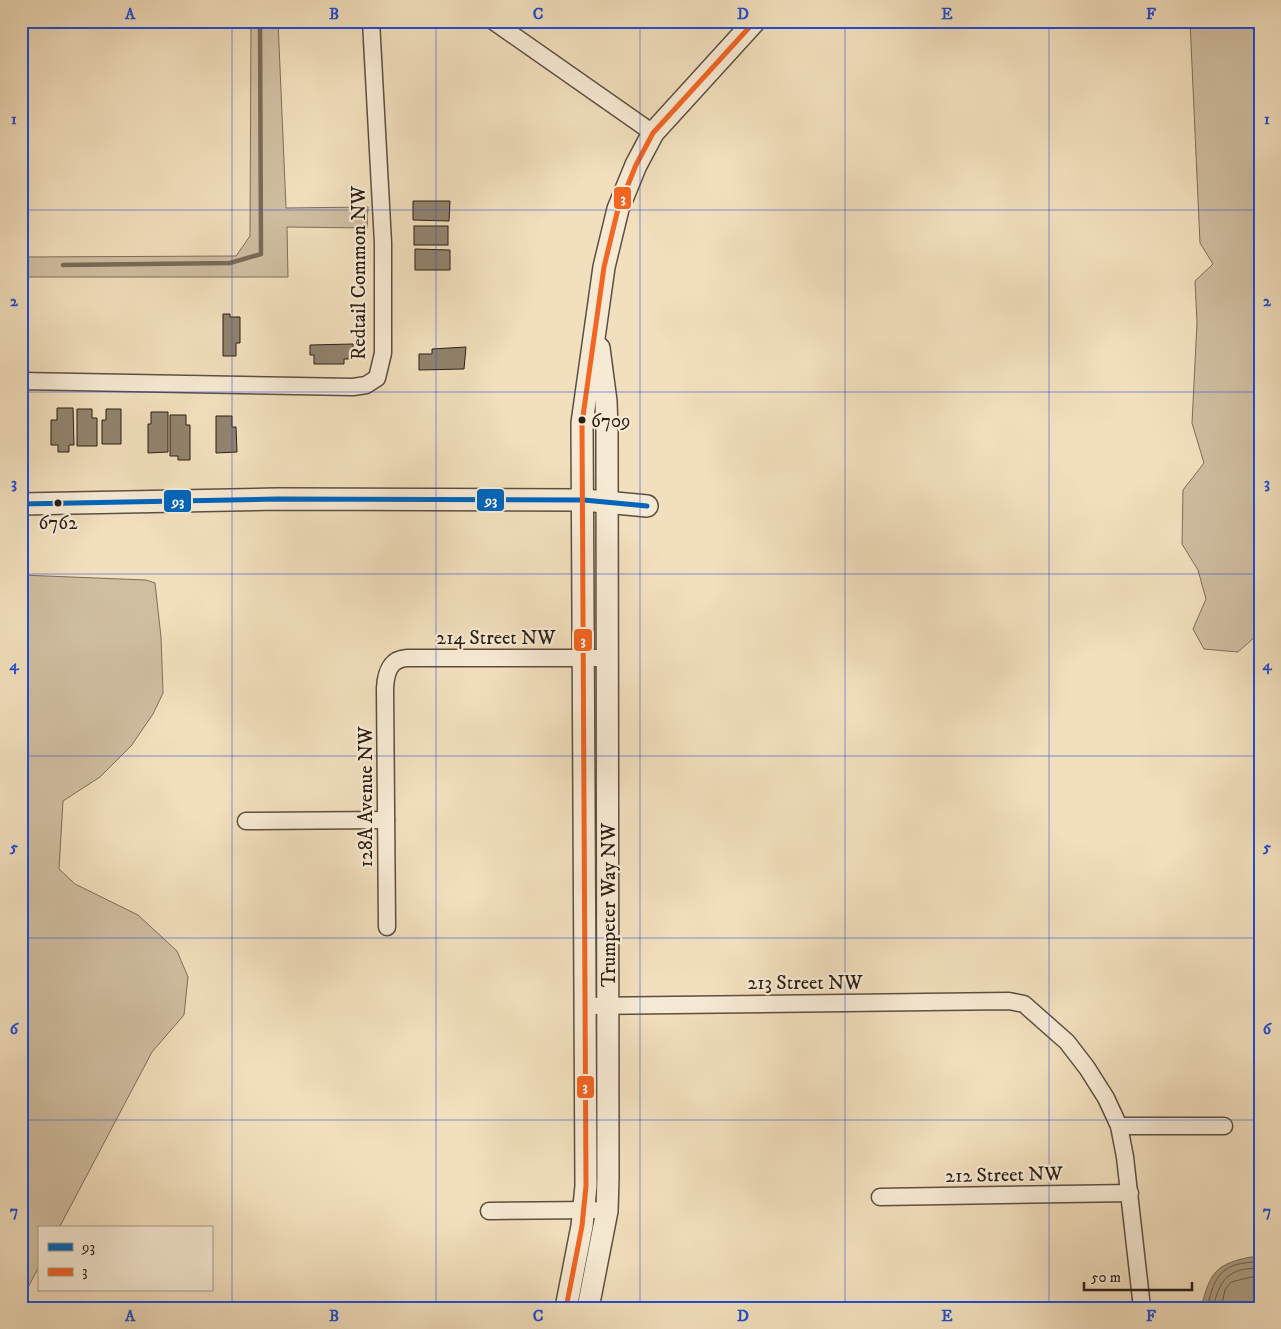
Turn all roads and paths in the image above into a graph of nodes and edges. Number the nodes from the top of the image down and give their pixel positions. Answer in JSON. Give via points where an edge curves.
{"nodes":[{"id":1,"x":372,"y":21,"type":"edge"},
{"id":2,"x":493,"y":21,"type":"edge"},
{"id":3,"x":755,"y":21,"type":"edge"},
{"id":4,"x":653,"y":133,"type":"junction"},
{"id":5,"x":596,"y":321,"type":"junction"},
{"id":6,"x":21,"y":382,"type":"edge"},
{"id":7,"x":584,"y":500,"type":"junction"},
{"id":8,"x":606,"y":500,"type":"junction"},
{"id":9,"x":21,"y":504,"type":"edge"},
{"id":10,"x":647,"y":506,"type":"dead end"},
{"id":11,"x":585,"y":658,"type":"junction"},
{"id":12,"x":607,"y":658,"type":"junction"},
{"id":13,"x":389,"y":668,"type":"joint"},
{"id":14,"x":386,"y":820,"type":"junction"},
{"id":15,"x":246,"y":821,"type":"dead end"},
{"id":16,"x":387,"y":927,"type":"dead end"},
{"id":17,"x":586,"y":1006,"type":"junction"},
{"id":18,"x":608,"y":1006,"type":"junction"},
{"id":19,"x":1119,"y":1126,"type":"junction"},
{"id":20,"x":1224,"y":1126,"type":"dead end"},
{"id":21,"x":1130,"y":1193,"type":"junction"},
{"id":22,"x":880,"y":1197,"type":"dead end"},
{"id":23,"x":584,"y":1210,"type":"junction"},
{"id":24,"x":488,"y":1211,"type":"dead end"},
{"id":25,"x":607,"y":1211,"type":"junction"},
{"id":26,"x":566,"y":1308,"type":"edge"},
{"id":27,"x":588,"y":1308,"type":"edge"},
{"id":28,"x":1142,"y":1308,"type":"edge"}],
"edges":[{"from":1,"to":6,"type":"street","name":"Redtail Common NW","via":[[383,243],[383,352],[376,378],[366,385],[353,387]]},
{"from":2,"to":4,"type":"street"},
{"from":3,"to":4,"type":"street","name":"Trumpeter Way NW"},
{"from":4,"to":5,"type":"street","name":"Trumpeter Way NW","via":[[618,209],[604,267]]},
{"from":5,"to":7,"type":"street","name":"Trumpeter Way NW","via":[[583,409]]},
{"from":5,"to":8,"type":"street","name":"Trumpeter Way NW","via":[[606,401]]},
{"from":7,"to":8,"type":"street"},
{"from":7,"to":9,"type":"street","via":[[277,499]]},
{"from":7,"to":11,"type":"street","name":"Trumpeter Way NW"},
{"from":8,"to":10,"type":"street"},
{"from":8,"to":12,"type":"street","name":"Trumpeter Way NW"},
{"from":11,"to":12,"type":"street","name":"214 Street NW"},
{"from":11,"to":13,"type":"street","name":"214 Street NW","via":[[408,658],[396,660]]},
{"from":11,"to":17,"type":"street","name":"Trumpeter Way NW"},
{"from":12,"to":18,"type":"street","name":"Trumpeter Way NW"},
{"from":13,"to":14,"type":"street","name":"128A Avenue NW","via":[[385,688]]},
{"from":14,"to":15,"type":"street"},
{"from":14,"to":16,"type":"street","name":"128A Avenue NW"},
{"from":17,"to":18,"type":"street","name":"213 Street NW"},
{"from":17,"to":23,"type":"street","name":"Trumpeter Way NW","via":[[587,1163]]},
{"from":18,"to":19,"type":"street","name":"213 Street NW","via":[[1024,1004],[1067,1042],[1106,1098]]},
{"from":18,"to":25,"type":"street","name":"Trumpeter Way NW"},
{"from":19,"to":20,"type":"street"},
{"from":19,"to":21,"type":"street"},
{"from":21,"to":22,"type":"street","name":"212 Street NW"},
{"from":21,"to":28,"type":"street"},
{"from":23,"to":24,"type":"street"},
{"from":23,"to":25,"type":"street"},
{"from":23,"to":26,"type":"street","name":"Trumpeter Way NW"},
{"from":25,"to":27,"type":"street","name":"Trumpeter Way NW"}]}
